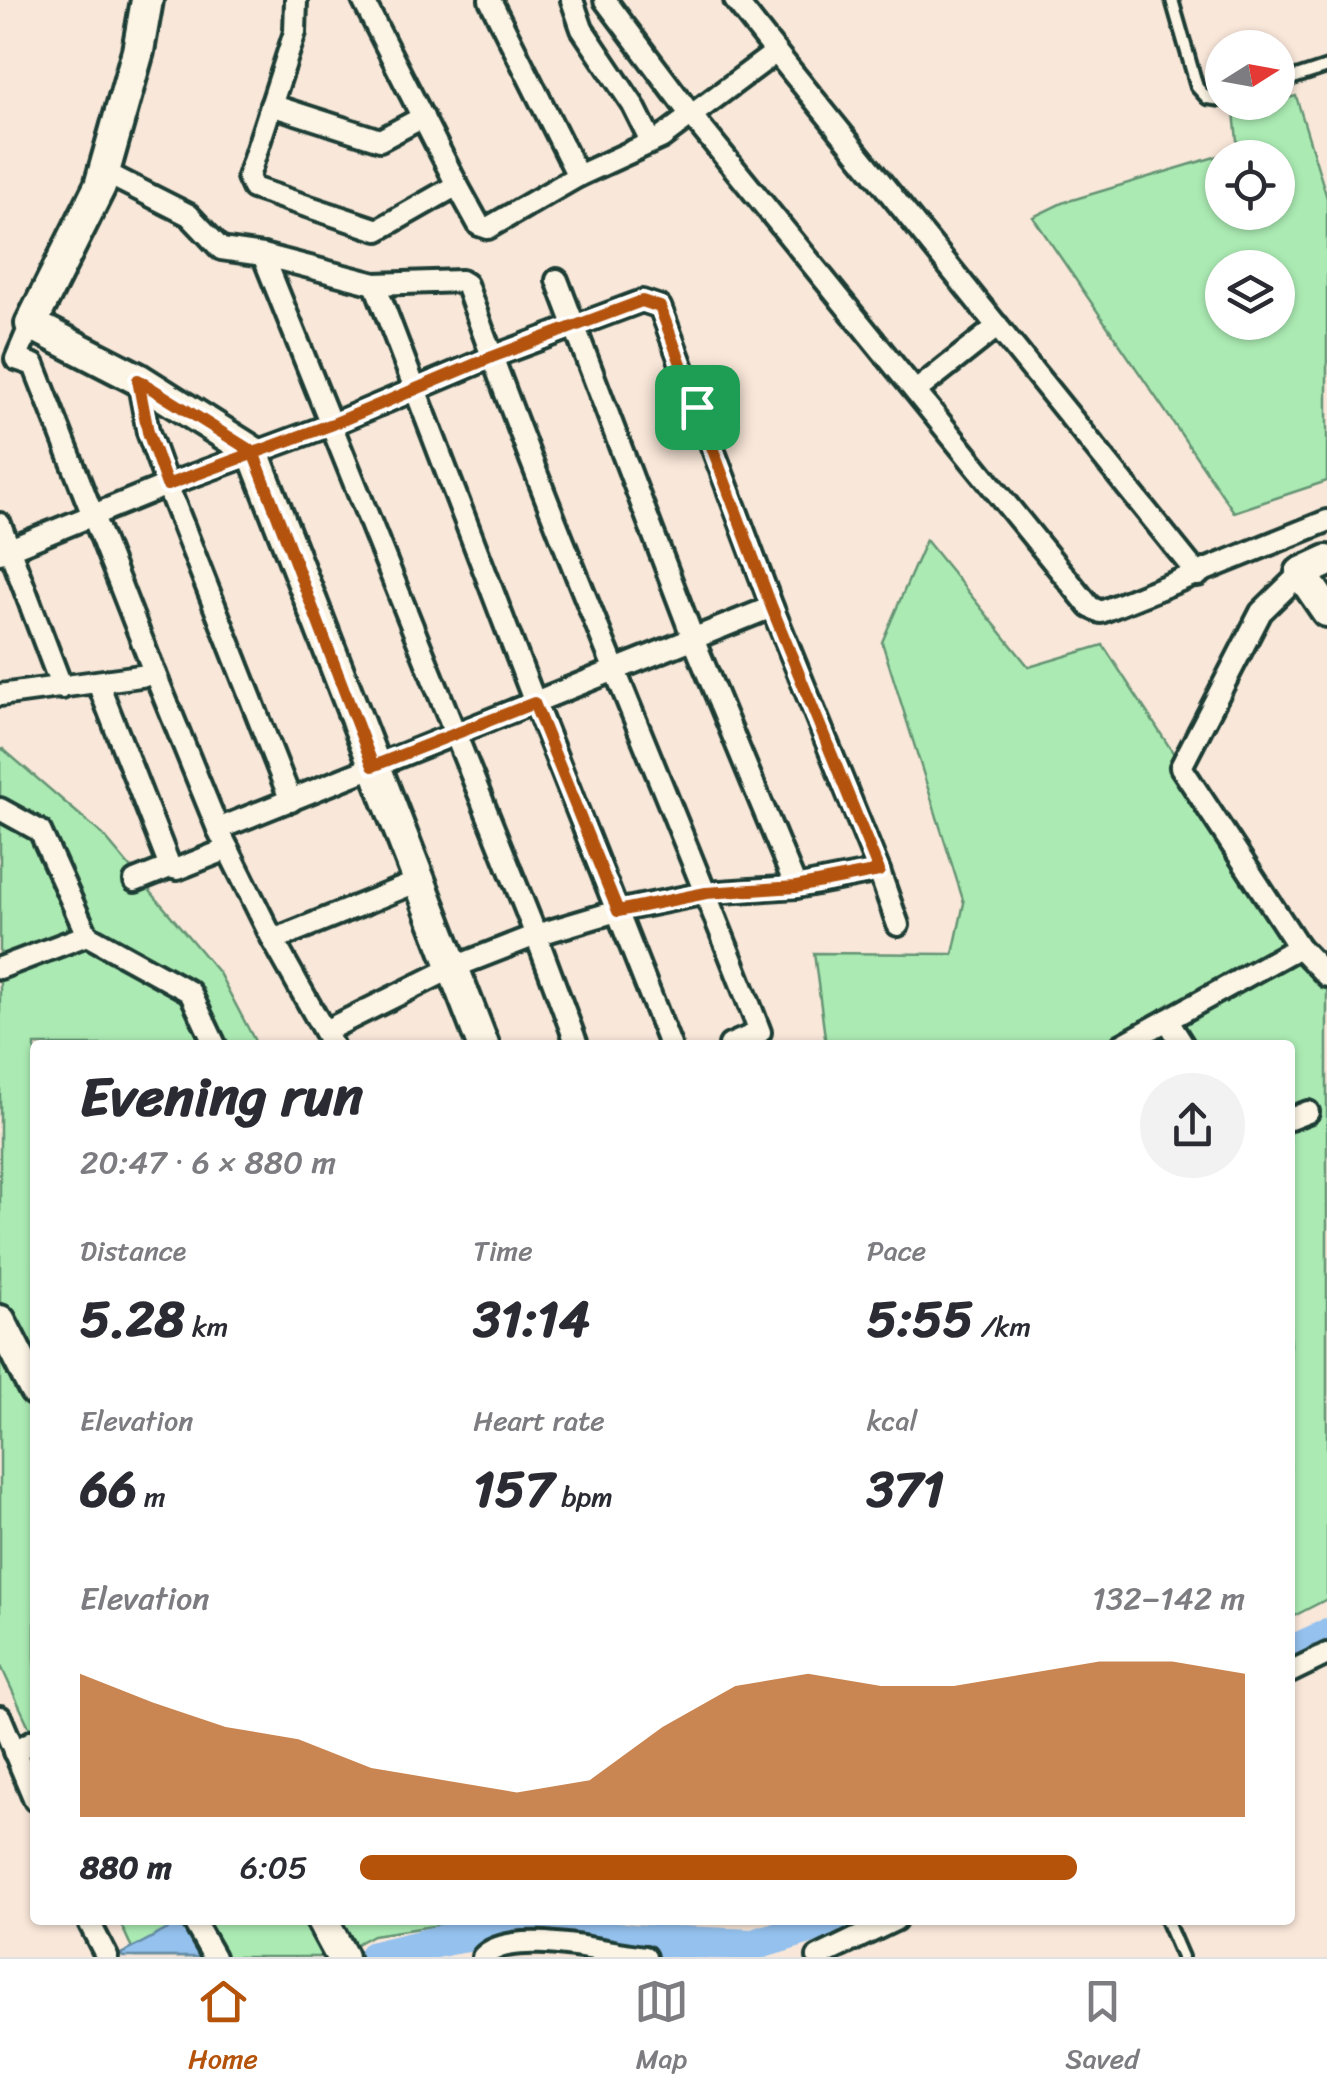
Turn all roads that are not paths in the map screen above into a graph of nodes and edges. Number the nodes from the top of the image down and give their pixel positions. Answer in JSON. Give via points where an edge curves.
{"nodes":[{"id":1,"x":147,"y":0,"type":"edge"},
{"id":2,"x":296,"y":0,"type":"edge"},
{"id":3,"x":362,"y":0,"type":"edge"},
{"id":4,"x":490,"y":0,"type":"edge"},
{"id":5,"x":572,"y":0,"type":"edge"},
{"id":6,"x":604,"y":0,"type":"edge"},
{"id":7,"x":735,"y":0,"type":"edge"},
{"id":8,"x":1172,"y":0,"type":"edge"},
{"id":9,"x":626,"y":32,"type":"junction"},
{"id":10,"x":776,"y":52,"type":"junction"},
{"id":11,"x":600,"y":53,"type":"junction"},
{"id":12,"x":1327,"y":67,"type":"edge"},
{"id":13,"x":1295,"y":77,"type":"edge"},
{"id":14,"x":1205,"y":96,"type":"edge"},
{"id":15,"x":271,"y":105,"type":"junction"},
{"id":16,"x":692,"y":115,"type":"junction"},
{"id":17,"x":422,"y":117,"type":"junction"},
{"id":18,"x":651,"y":141,"type":"junction"},
{"id":19,"x":104,"y":172,"type":"junction"},
{"id":20,"x":578,"y":176,"type":"junction"},
{"id":21,"x":458,"y":185,"type":"junction"},
{"id":22,"x":263,"y":255,"type":"junction"},
{"id":23,"x":557,"y":280,"type":"dead end"},
{"id":24,"x":376,"y":284,"type":"junction"},
{"id":25,"x":31,"y":324,"type":"junction"},
{"id":26,"x":998,"y":326,"type":"junction"},
{"id":27,"x":576,"y":328,"type":"junction"},
{"id":28,"x":492,"y":357,"type":"junction"},
{"id":29,"x":8,"y":362,"type":"edge"},
{"id":30,"x":138,"y":380,"type":"junction"},
{"id":31,"x":413,"y":388,"type":"junction"},
{"id":32,"x":916,"y":391,"type":"junction"},
{"id":33,"x":333,"y":424,"type":"junction"},
{"id":34,"x":253,"y":452,"type":"junction"},
{"id":35,"x":167,"y":485,"type":"junction"},
{"id":36,"x":92,"y":518,"type":"junction"},
{"id":37,"x":1327,"y":521,"type":"edge"},
{"id":38,"x":0,"y":524,"type":"edge"},
{"id":39,"x":5,"y":551,"type":"edge"},
{"id":40,"x":1314,"y":567,"type":"edge"},
{"id":41,"x":1198,"y":575,"type":"junction"},
{"id":42,"x":772,"y":608,"type":"junction"},
{"id":43,"x":1327,"y":611,"type":"edge"},
{"id":44,"x":694,"y":640,"type":"junction"},
{"id":45,"x":613,"y":670,"type":"junction"},
{"id":46,"x":155,"y":674,"type":"junction"},
{"id":47,"x":98,"y":683,"type":"junction"},
{"id":48,"x":62,"y":688,"type":"junction"},
{"id":49,"x":0,"y":695,"type":"edge"},
{"id":50,"x":534,"y":703,"type":"junction"},
{"id":51,"x":454,"y":733,"type":"junction"},
{"id":52,"x":373,"y":766,"type":"junction"},
{"id":53,"x":291,"y":801,"type":"junction"},
{"id":54,"x":0,"y":809,"type":"edge"},
{"id":55,"x":218,"y":828,"type":"junction"},
{"id":56,"x":228,"y":848,"type":"junction"},
{"id":57,"x":170,"y":866,"type":"junction"},
{"id":58,"x":879,"y":871,"type":"junction"},
{"id":59,"x":135,"y":881,"type":"dead end"},
{"id":60,"x":417,"y":882,"type":"junction"},
{"id":61,"x":796,"y":887,"type":"junction"},
{"id":62,"x":706,"y":893,"type":"junction"},
{"id":63,"x":618,"y":911,"type":"junction"},
{"id":64,"x":898,"y":924,"type":"dead end"},
{"id":65,"x":86,"y":935,"type":"junction"},
{"id":66,"x":536,"y":935,"type":"junction"},
{"id":67,"x":273,"y":940,"type":"junction"},
{"id":68,"x":1300,"y":947,"type":"junction"},
{"id":69,"x":0,"y":968,"type":"edge"},
{"id":70,"x":452,"y":968,"type":"junction"},
{"id":71,"x":1327,"y":976,"type":"edge"},
{"id":72,"x":1167,"y":1020,"type":"junction"},
{"id":73,"x":328,"y":1038,"type":"edge"},
{"id":74,"x":213,"y":1040,"type":"edge"},
{"id":75,"x":481,"y":1040,"type":"edge"},
{"id":76,"x":575,"y":1040,"type":"edge"},
{"id":77,"x":668,"y":1040,"type":"edge"},
{"id":78,"x":742,"y":1040,"type":"edge"},
{"id":79,"x":1131,"y":1040,"type":"edge"},
{"id":80,"x":1180,"y":1040,"type":"edge"},
{"id":81,"x":2,"y":1333,"type":"edge"},
{"id":82,"x":30,"y":1381,"type":"edge"},
{"id":83,"x":1327,"y":1654,"type":"edge"},
{"id":84,"x":1295,"y":1670,"type":"edge"},
{"id":85,"x":0,"y":1717,"type":"edge"},
{"id":86,"x":30,"y":1743,"type":"edge"},
{"id":87,"x":14,"y":1752,"type":"junction"},
{"id":88,"x":30,"y":1789,"type":"edge"},
{"id":89,"x":91,"y":1925,"type":"edge"},
{"id":90,"x":196,"y":1925,"type":"edge"},
{"id":91,"x":885,"y":1925,"type":"edge"},
{"id":92,"x":1168,"y":1925,"type":"edge"},
{"id":93,"x":107,"y":1957,"type":"edge"},
{"id":94,"x":214,"y":1957,"type":"edge"},
{"id":95,"x":483,"y":1957,"type":"edge"},
{"id":96,"x":645,"y":1957,"type":"edge"},
{"id":97,"x":818,"y":1957,"type":"edge"},
{"id":98,"x":1182,"y":1957,"type":"edge"}],
"edges":[{"from":1,"to":19,"type":"street"},
{"from":2,"to":15,"type":"street","via":[[295,32]]},
{"from":3,"to":17,"type":"street"},
{"from":4,"to":20,"type":"street"},
{"from":5,"to":11,"type":"street","via":[[582,30]]},
{"from":6,"to":9,"type":"street"},
{"from":7,"to":10,"type":"street"},
{"from":8,"to":14,"type":"lane"},
{"from":9,"to":11,"type":"street"},
{"from":9,"to":16,"type":"street"},
{"from":10,"to":16,"type":"street"},
{"from":10,"to":26,"type":"street"},
{"from":11,"to":18,"type":"street"},
{"from":12,"to":13,"type":"lane"},
{"from":15,"to":17,"type":"street","via":[[380,140]]},
{"from":15,"to":21,"type":"street","via":[[248,177],[253,188],[378,230]]},
{"from":16,"to":18,"type":"street"},
{"from":16,"to":32,"type":"street"},
{"from":17,"to":21,"type":"street"},
{"from":18,"to":20,"type":"street"},
{"from":19,"to":22,"type":"street","via":[[189,215],[221,250]]},
{"from":19,"to":25,"type":"street"},
{"from":20,"to":21,"type":"street","via":[[488,228],[479,225]]},
{"from":22,"to":24,"type":"street"},
{"from":22,"to":33,"type":"street"},
{"from":23,"to":27,"type":"street"},
{"from":24,"to":28,"type":"street","via":[[462,280]]},
{"from":24,"to":31,"type":"street"},
{"from":25,"to":29,"type":"street"},
{"from":25,"to":30,"type":"street"},
{"from":26,"to":32,"type":"street"},
{"from":26,"to":41,"type":"street"},
{"from":27,"to":28,"type":"street"},
{"from":27,"to":42,"type":"street","via":[[642,301],[660,307]]},
{"from":27,"to":44,"type":"street"},
{"from":28,"to":31,"type":"street"},
{"from":28,"to":45,"type":"street"},
{"from":29,"to":36,"type":"street","via":[[34,365]]},
{"from":30,"to":34,"type":"street"},
{"from":30,"to":35,"type":"street"},
{"from":31,"to":33,"type":"street"},
{"from":31,"to":50,"type":"street"},
{"from":32,"to":41,"type":"street","via":[[1094,610]]},
{"from":33,"to":34,"type":"street"},
{"from":33,"to":51,"type":"street"},
{"from":34,"to":35,"type":"street"},
{"from":34,"to":52,"type":"street"},
{"from":35,"to":36,"type":"street"},
{"from":35,"to":53,"type":"street"},
{"from":36,"to":39,"type":"street"},
{"from":36,"to":46,"type":"street"},
{"from":37,"to":41,"type":"street"},
{"from":38,"to":39,"type":"street"},
{"from":39,"to":48,"type":"street"},
{"from":40,"to":43,"type":"street"},
{"from":40,"to":68,"type":"street","via":[[1261,612],[1181,767]]},
{"from":42,"to":44,"type":"street"},
{"from":42,"to":58,"type":"street"},
{"from":44,"to":45,"type":"street"},
{"from":44,"to":61,"type":"street"},
{"from":45,"to":50,"type":"street"},
{"from":45,"to":62,"type":"street"},
{"from":46,"to":47,"type":"street"},
{"from":46,"to":55,"type":"street"},
{"from":47,"to":48,"type":"street"},
{"from":47,"to":57,"type":"street"},
{"from":48,"to":49,"type":"street"},
{"from":50,"to":51,"type":"street"},
{"from":50,"to":63,"type":"street"},
{"from":51,"to":52,"type":"street"},
{"from":51,"to":66,"type":"street"},
{"from":52,"to":53,"type":"street"},
{"from":52,"to":60,"type":"street"},
{"from":53,"to":55,"type":"street"},
{"from":54,"to":65,"type":"street","via":[[40,831]]},
{"from":55,"to":56,"type":"street"},
{"from":56,"to":57,"type":"street"},
{"from":56,"to":67,"type":"street"},
{"from":57,"to":59,"type":"street"},
{"from":58,"to":61,"type":"street"},
{"from":58,"to":64,"type":"street"},
{"from":60,"to":67,"type":"street"},
{"from":60,"to":70,"type":"street"},
{"from":61,"to":62,"type":"street"},
{"from":62,"to":63,"type":"street"},
{"from":62,"to":78,"type":"street","via":[[760,1032]]},
{"from":63,"to":66,"type":"street"},
{"from":63,"to":77,"type":"street"},
{"from":65,"to":69,"type":"street"},
{"from":65,"to":74,"type":"street","via":[[190,992]]},
{"from":66,"to":70,"type":"street"},
{"from":66,"to":76,"type":"street"},
{"from":67,"to":73,"type":"street"},
{"from":68,"to":71,"type":"street"},
{"from":68,"to":72,"type":"street"},
{"from":70,"to":73,"type":"street"},
{"from":70,"to":75,"type":"street"},
{"from":72,"to":79,"type":"street"},
{"from":72,"to":80,"type":"street"},
{"from":81,"to":82,"type":"street"},
{"from":83,"to":84,"type":"street"},
{"from":85,"to":87,"type":"street"},
{"from":86,"to":87,"type":"street"},
{"from":87,"to":88,"type":"street"},
{"from":89,"to":93,"type":"street"},
{"from":90,"to":94,"type":"street"},
{"from":91,"to":97,"type":"street"},
{"from":92,"to":98,"type":"lane"},
{"from":95,"to":96,"type":"street","via":[[526,1941]]}]}
